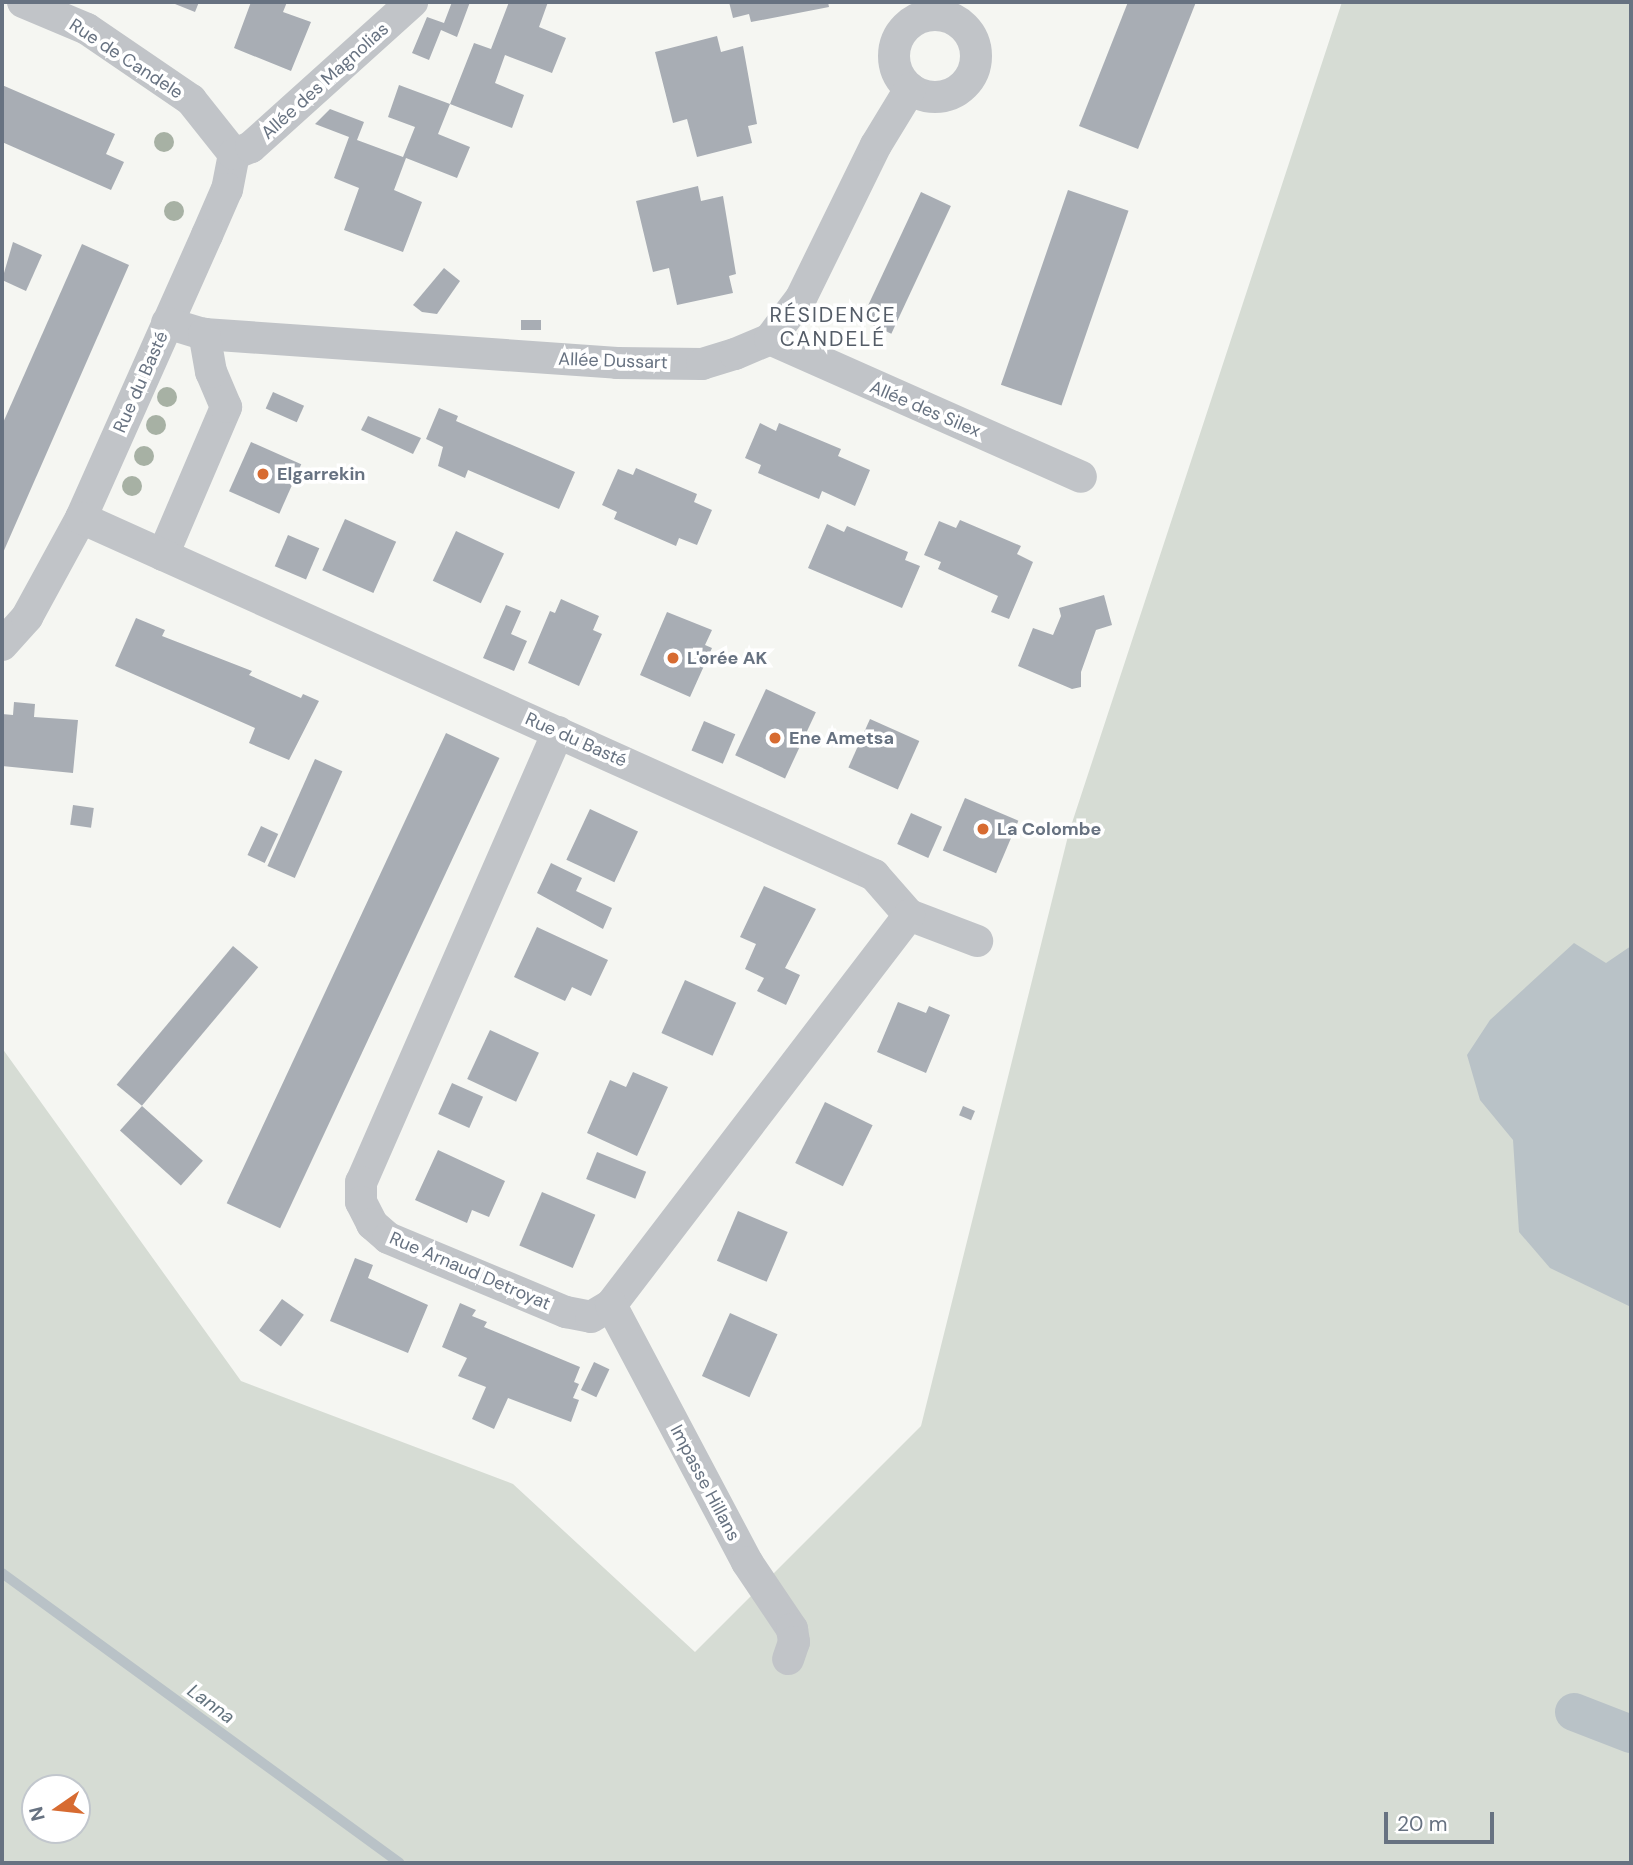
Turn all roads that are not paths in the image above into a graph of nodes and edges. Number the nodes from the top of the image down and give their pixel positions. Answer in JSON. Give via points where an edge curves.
{"nodes":[{"id":1,"x":23,"y":2,"type":"edge"},
{"id":2,"x":412,"y":2,"type":"edge"},
{"id":3,"x":910,"y":89,"type":"dead end"},
{"id":4,"x":234,"y":154,"type":"junction"},
{"id":5,"x":167,"y":323,"type":"junction"},
{"id":6,"x":204,"y":334,"type":"junction"},
{"id":7,"x":770,"y":339,"type":"junction"},
{"id":8,"x":1081,"y":477,"type":"dead end"},
{"id":9,"x":81,"y":518,"type":"junction"},
{"id":10,"x":163,"y":555,"type":"junction"},
{"id":11,"x":2,"y":645,"type":"edge"},
{"id":12,"x":558,"y":732,"type":"junction"},
{"id":13,"x":909,"y":915,"type":"junction"},
{"id":14,"x":977,"y":942,"type":"dead end"},
{"id":15,"x":611,"y":1305,"type":"junction"},
{"id":16,"x":788,"y":1659,"type":"dead end"}],
"edges":[{"from":1,"to":4,"type":"street","name":"Rue de Candele","via":[[87,29],[191,100]]},
{"from":2,"to":4,"type":"street","name":"Allée des Magnolias","via":[[251,147]]},
{"from":3,"to":7,"type":"street","via":[[876,145],[800,298]]},
{"from":4,"to":5,"type":"street","via":[[227,189]]},
{"from":5,"to":6,"type":"street","name":"Allée Dussart"},
{"from":5,"to":9,"type":"street","name":"Rue du Basté"},
{"from":6,"to":7,"type":"street","name":"Allée Dussart","via":[[617,363],[702,364]]},
{"from":6,"to":10,"type":"street","via":[[211,372],[226,407]]},
{"from":7,"to":8,"type":"street","name":"Allée des Silex"},
{"from":9,"to":10,"type":"street","name":"Rue du Basté"},
{"from":9,"to":11,"type":"street","name":"Rue du Basté","via":[[27,617]]},
{"from":10,"to":12,"type":"street","name":"Rue du Basté"},
{"from":12,"to":13,"type":"street","name":"Rue du Basté","via":[[874,875]]},
{"from":12,"to":15,"type":"street","name":"Rue Arnaud Detroyat","via":[[361,1182],[361,1202],[372,1224],[388,1238],[566,1312],[591,1317]]},
{"from":13,"to":14,"type":"street","name":"Rue du Basté"},
{"from":13,"to":15,"type":"street"},
{"from":15,"to":16,"type":"street","name":"Impasse Hillans","via":[[747,1562],[792,1629],[794,1642]]}]}
